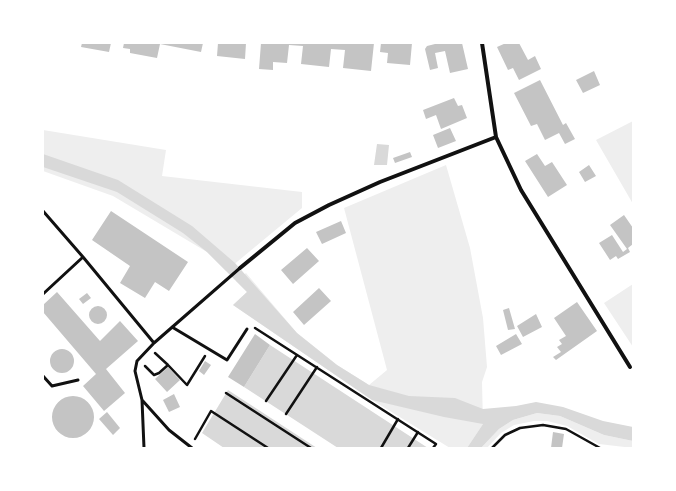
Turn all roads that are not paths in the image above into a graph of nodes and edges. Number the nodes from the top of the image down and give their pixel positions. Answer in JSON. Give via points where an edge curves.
{"nodes":[{"id":1,"x":482,"y":43,"type":"edge"},
{"id":2,"x":496,"y":137,"type":"junction"},
{"id":3,"x":43,"y":211,"type":"edge"},
{"id":4,"x":83,"y":257,"type":"junction"},
{"id":5,"x":240,"y":268,"type":"joint"},
{"id":6,"x":43,"y":294,"type":"edge"},
{"id":7,"x":172,"y":327,"type":"junction"},
{"id":8,"x":247,"y":329,"type":"road end"},
{"id":9,"x":154,"y":343,"type":"junction"},
{"id":10,"x":630,"y":367,"type":"dead end"},
{"id":11,"x":43,"y":376,"type":"edge"},
{"id":12,"x":78,"y":380,"type":"dead end"},
{"id":13,"x":142,"y":400,"type":"junction"},
{"id":14,"x":191,"y":447,"type":"edge"},
{"id":15,"x":144,"y":448,"type":"edge"}],
"edges":[{"from":1,"to":2,"type":"street"},
{"from":2,"to":5,"type":"street","via":[[380,182],[329,205],[295,223]]},
{"from":2,"to":10,"type":"street","via":[[521,190]]},
{"from":3,"to":4,"type":"lane"},
{"from":4,"to":6,"type":"lane"},
{"from":4,"to":9,"type":"lane"},
{"from":5,"to":7,"type":"lane"},
{"from":7,"to":8,"type":"lane","via":[[227,360]]},
{"from":7,"to":9,"type":"lane"},
{"from":9,"to":13,"type":"lane","via":[[139,359],[135,371]]},
{"from":11,"to":12,"type":"lane","via":[[52,386]]},
{"from":13,"to":14,"type":"lane","via":[[168,430]]},
{"from":13,"to":15,"type":"lane"}]}
